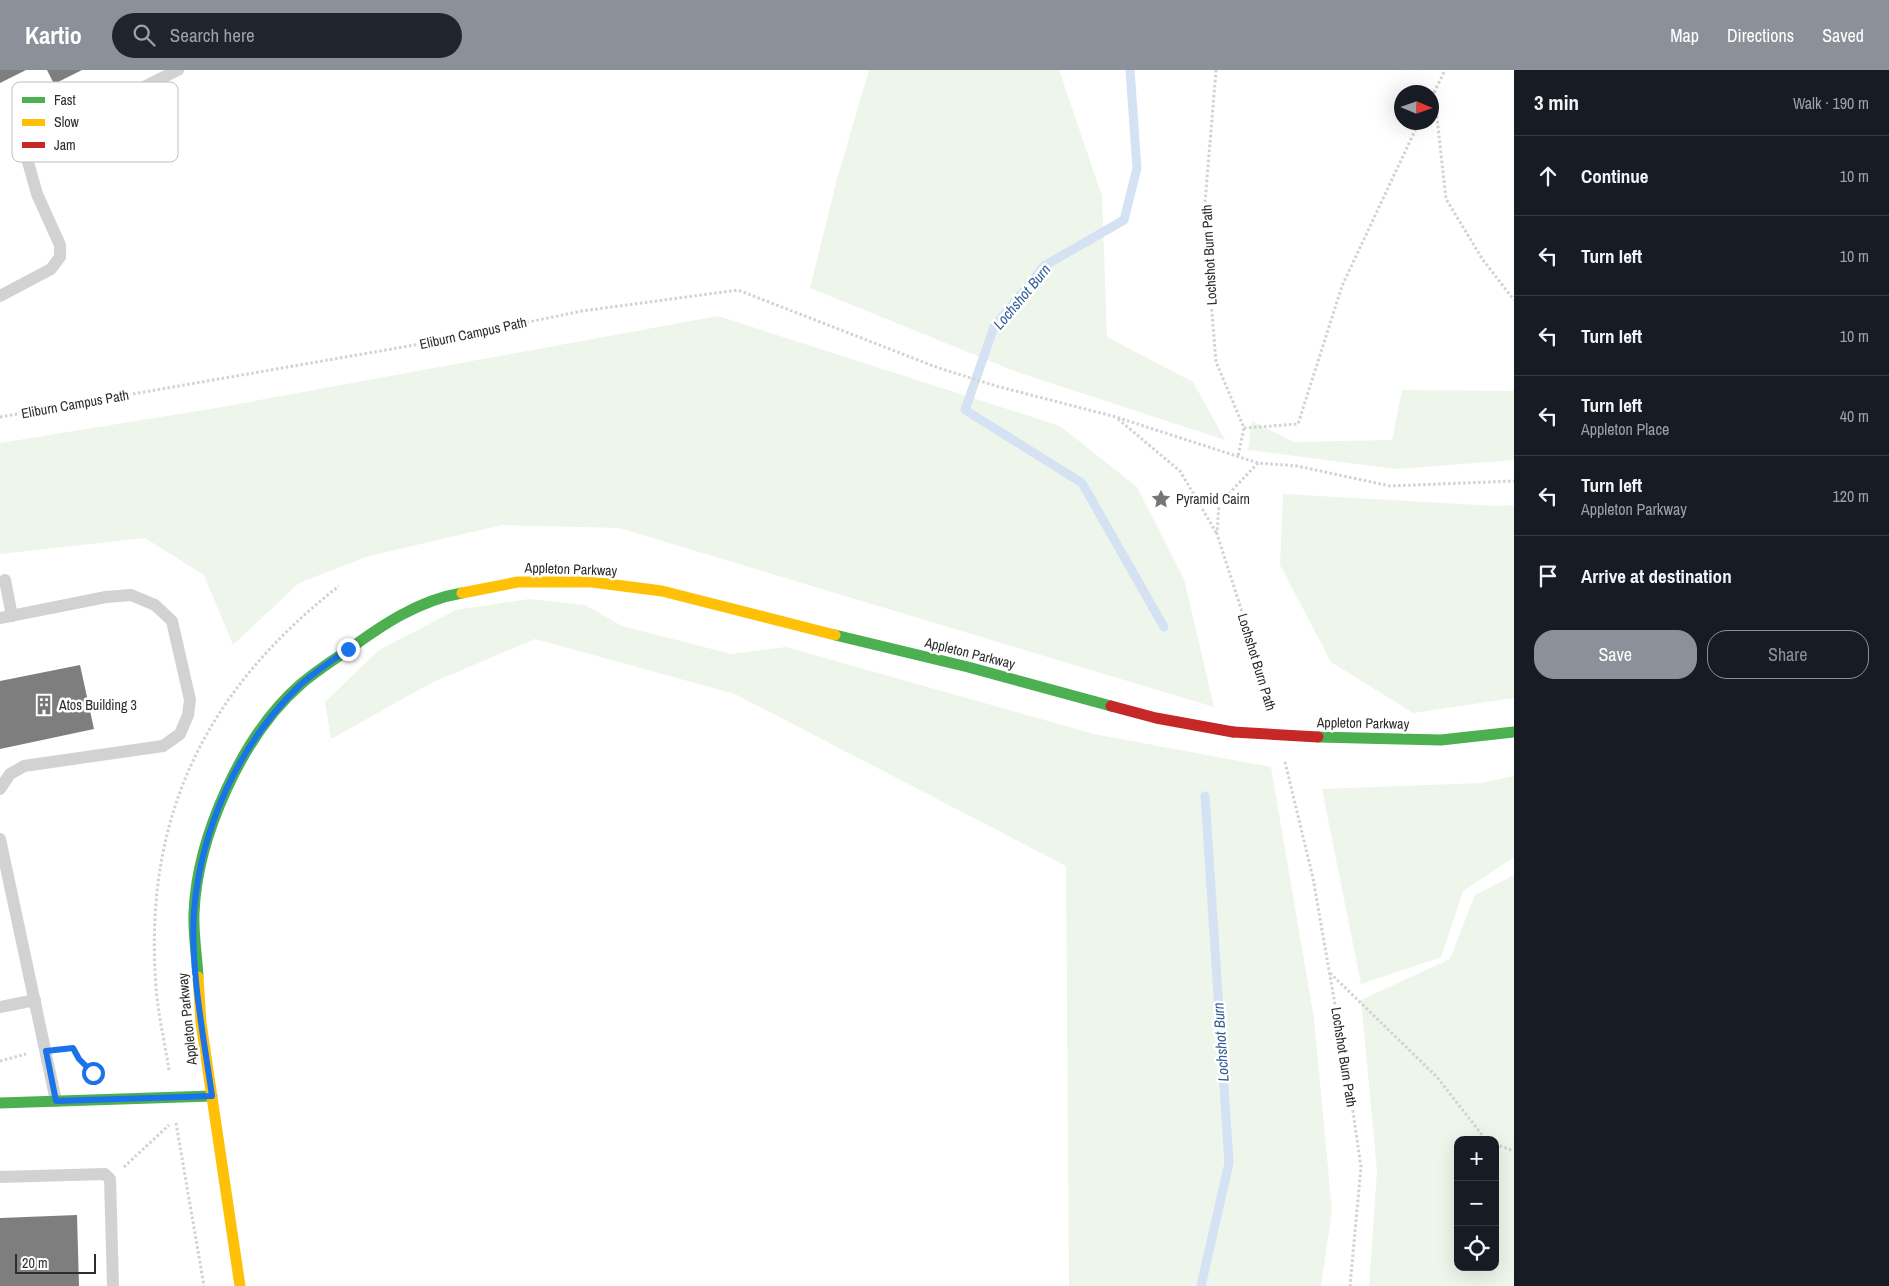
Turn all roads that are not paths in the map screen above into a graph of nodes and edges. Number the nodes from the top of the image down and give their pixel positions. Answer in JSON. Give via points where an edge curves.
{"nodes":[{"id":1,"x":178,"y":70,"type":"edge"},
{"id":2,"x":154,"y":82,"type":"edge"},
{"id":3,"x":28,"y":162,"type":"edge"},
{"id":4,"x":0,"y":296,"type":"edge"},
{"id":5,"x":5,"y":580,"type":"dead end"},
{"id":6,"x":6,"y":617,"type":"edge"},
{"id":7,"x":1514,"y":732,"type":"edge"},
{"id":8,"x":0,"y":789,"type":"edge"},
{"id":9,"x":0,"y":838,"type":"edge"},
{"id":10,"x":5,"y":885,"type":"edge"},
{"id":11,"x":35,"y":1000,"type":"junction"},
{"id":12,"x":0,"y":1007,"type":"edge"},
{"id":13,"x":212,"y":1096,"type":"junction"},
{"id":14,"x":56,"y":1101,"type":"junction"},
{"id":15,"x":0,"y":1103,"type":"edge"},
{"id":16,"x":0,"y":1177,"type":"edge"},
{"id":17,"x":113,"y":1286,"type":"edge"},
{"id":18,"x":240,"y":1286,"type":"edge"}],
"edges":[{"from":1,"to":2,"type":"lane"},
{"from":3,"to":4,"type":"lane","via":[[37,194],[60,244],[60,257],[51,268]]},
{"from":5,"to":6,"type":"lane"},
{"from":6,"to":8,"type":"lane","via":[[106,597],[131,595],[155,605],[172,621],[190,700],[180,734],[163,746],[24,766],[10,774]]},
{"from":7,"to":13,"type":"street","name":"Appleton Parkway","bridge":true,"via":[[1495,736],[1424,739],[1233,732],[1156,718],[968,667],[662,591],[592,582],[546,581],[518,582],[438,597],[378,628],[301,684],[272,715],[238,763],[210,830],[194,914],[201,1023]]},
{"from":9,"to":10,"type":"lane"},
{"from":10,"to":11,"type":"lane"},
{"from":11,"to":12,"type":"lane"},
{"from":11,"to":14,"type":"lane"},
{"from":13,"to":14,"type":"street"},
{"from":13,"to":18,"type":"street","name":"Appleton Parkway"},
{"from":14,"to":15,"type":"street"},
{"from":16,"to":17,"type":"lane","via":[[104,1174],[110,1179]]}]}
